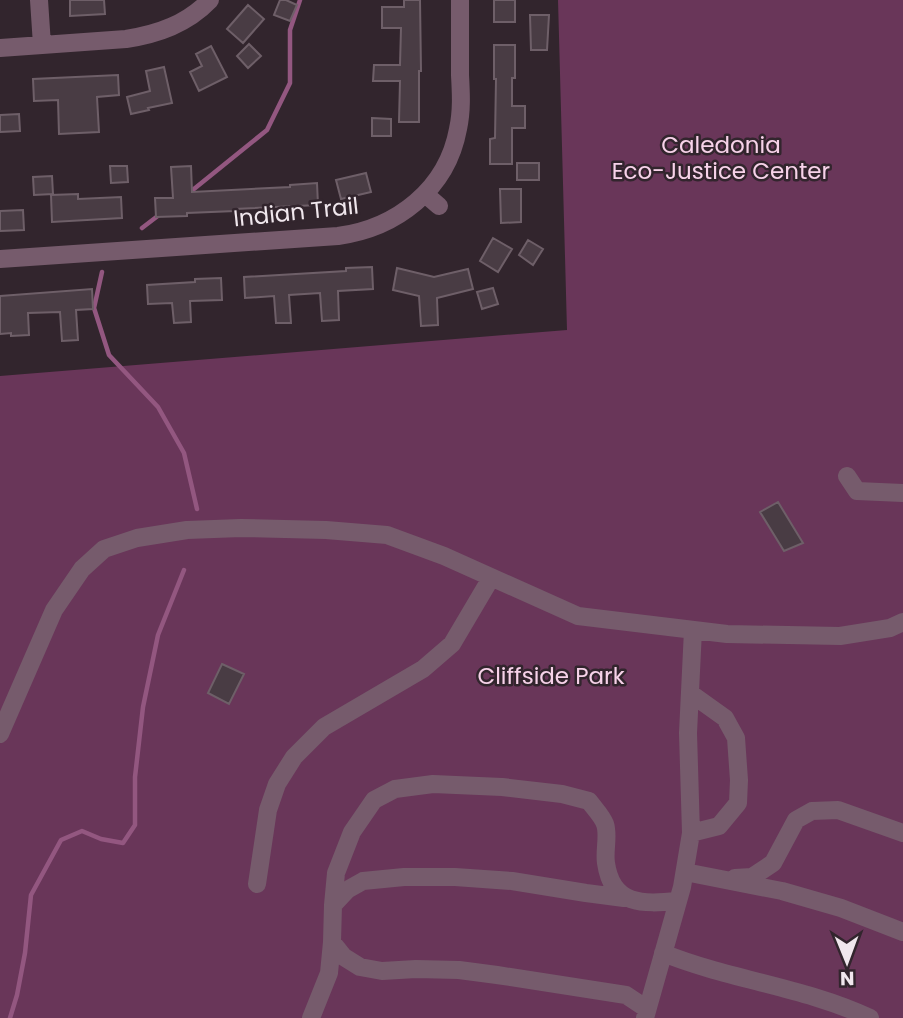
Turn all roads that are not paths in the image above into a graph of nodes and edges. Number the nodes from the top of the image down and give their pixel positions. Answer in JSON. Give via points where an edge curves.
{"nodes":[{"id":1,"x":39,"y":0,"type":"edge"},
{"id":2,"x":210,"y":0,"type":"edge"},
{"id":3,"x":460,"y":0,"type":"edge"},
{"id":4,"x":42,"y":45,"type":"junction"},
{"id":5,"x":0,"y":48,"type":"edge"},
{"id":6,"x":0,"y":259,"type":"edge"},
{"id":7,"x":847,"y":476,"type":"dead end"},
{"id":8,"x":903,"y":493,"type":"edge"},
{"id":9,"x":491,"y":578,"type":"junction"},
{"id":10,"x":903,"y":622,"type":"edge"},
{"id":11,"x":693,"y":630,"type":"junction"},
{"id":12,"x":690,"y":693,"type":"junction"},
{"id":13,"x":0,"y":734,"type":"edge"},
{"id":14,"x":691,"y":833,"type":"junction"},
{"id":15,"x":903,"y":833,"type":"edge"},
{"id":16,"x":685,"y":872,"type":"junction"},
{"id":17,"x":725,"y":879,"type":"junction"},
{"id":18,"x":257,"y":884,"type":"dead end"},
{"id":19,"x":624,"y":898,"type":"junction"},
{"id":20,"x":678,"y":901,"type":"junction"},
{"id":21,"x":333,"y":905,"type":"junction"},
{"id":22,"x":903,"y":932,"type":"edge"},
{"id":23,"x":332,"y":942,"type":"junction"},
{"id":24,"x":663,"y":953,"type":"junction"},
{"id":25,"x":646,"y":1014,"type":"edge"},
{"id":26,"x":312,"y":1018,"type":"edge"},
{"id":27,"x":870,"y":1018,"type":"edge"}],
"edges":[{"from":1,"to":4,"type":"street"},
{"from":2,"to":4,"type":"street","via":[[186,20],[145,36]]},
{"from":3,"to":6,"type":"street","name":"Indian Trail","via":[[461,111],[452,151],[432,200],[352,234]]},
{"from":4,"to":5,"type":"street"},
{"from":7,"to":8,"type":"street","via":[[857,491]]},
{"from":9,"to":11,"type":"street","via":[[578,616]]},
{"from":9,"to":13,"type":"street","via":[[387,535],[241,528],[138,538],[104,549],[82,569],[54,610]]},
{"from":9,"to":18,"type":"street","via":[[452,644],[423,669],[324,727],[294,757],[268,810]]},
{"from":10,"to":11,"type":"street","via":[[840,636]]},
{"from":11,"to":12,"type":"street"},
{"from":12,"to":14,"type":"street"},
{"from":12,"to":14,"type":"street","via":[[725,718],[736,738],[739,780],[738,803],[719,826]]},
{"from":14,"to":16,"type":"street"},
{"from":15,"to":17,"type":"street","via":[[838,810],[812,811],[796,820],[773,863],[751,877]]},
{"from":16,"to":17,"type":"street"},
{"from":16,"to":20,"type":"street"},
{"from":17,"to":22,"type":"street","via":[[841,908]]},
{"from":19,"to":20,"type":"street","via":[[648,904]]},
{"from":19,"to":21,"type":"street","via":[[512,880],[404,877],[363,881]]},
{"from":19,"to":21,"type":"street","via":[[606,863],[605,824],[589,801],[502,787],[433,784],[395,789],[374,800],[352,832],[336,873]]},
{"from":20,"to":24,"type":"street"},
{"from":21,"to":23,"type":"street"},
{"from":23,"to":25,"type":"street","via":[[360,967],[458,970],[626,995]]},
{"from":23,"to":26,"type":"street","via":[[329,973]]},
{"from":24,"to":25,"type":"street"},
{"from":24,"to":27,"type":"street"}]}
